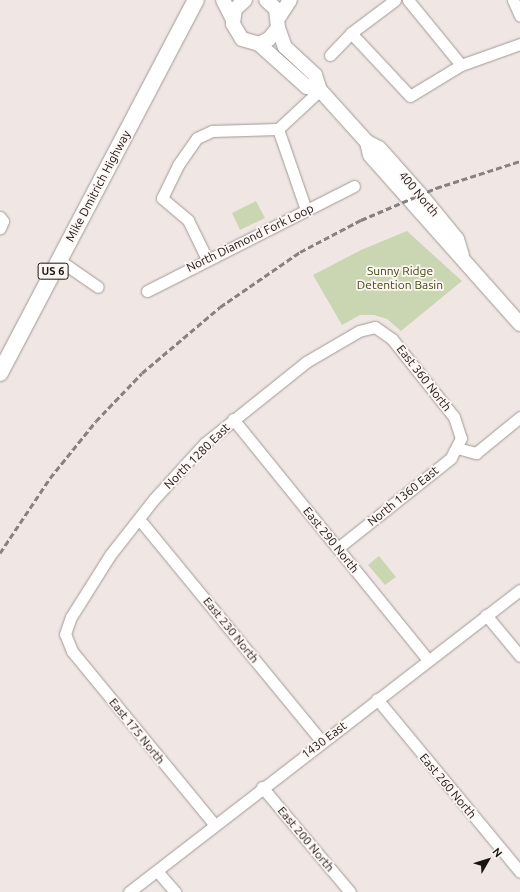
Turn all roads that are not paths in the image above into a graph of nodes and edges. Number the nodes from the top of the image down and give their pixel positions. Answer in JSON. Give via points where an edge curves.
{"nodes":[{"id":1,"x":223,"y":0,"type":"edge"},
{"id":2,"x":245,"y":0,"type":"edge"},
{"id":3,"x":266,"y":0,"type":"edge"},
{"id":4,"x":290,"y":0,"type":"edge"},
{"id":5,"x":395,"y":0,"type":"edge"},
{"id":6,"x":408,"y":0,"type":"edge"},
{"id":7,"x":513,"y":0,"type":"edge"},
{"id":8,"x":193,"y":5,"type":"edge"},
{"id":9,"x":520,"y":16,"type":"edge"},
{"id":10,"x":232,"y":18,"type":"junction"},
{"id":11,"x":278,"y":23,"type":"junction"},
{"id":12,"x":351,"y":33,"type":"junction"},
{"id":13,"x":258,"y":44,"type":"junction"},
{"id":14,"x":520,"y":44,"type":"edge"},
{"id":15,"x":330,"y":55,"type":"dead end"},
{"id":16,"x":461,"y":65,"type":"junction"},
{"id":17,"x":320,"y":90,"type":"junction"},
{"id":18,"x":278,"y":129,"type":"junction"},
{"id":19,"x":354,"y":186,"type":"dead end"},
{"id":20,"x":306,"y":210,"type":"junction"},
{"id":21,"x":0,"y":217,"type":"edge"},
{"id":22,"x":0,"y":228,"type":"edge"},
{"id":23,"x":206,"y":259,"type":"junction"},
{"id":24,"x":59,"y":260,"type":"junction"},
{"id":25,"x":98,"y":287,"type":"dead end"},
{"id":26,"x":147,"y":291,"type":"dead end"},
{"id":27,"x":520,"y":324,"type":"edge"},
{"id":28,"x":376,"y":327,"type":"joint"},
{"id":29,"x":0,"y":373,"type":"edge"},
{"id":30,"x":520,"y":417,"type":"edge"},
{"id":31,"x":233,"y":419,"type":"junction"},
{"id":32,"x":459,"y":443,"type":"junction"},
{"id":33,"x":139,"y":519,"type":"junction"},
{"id":34,"x":338,"y":548,"type":"junction"},
{"id":35,"x":520,"y":590,"type":"edge"},
{"id":36,"x":486,"y":615,"type":"junction"},
{"id":37,"x":65,"y":634,"type":"joint"},
{"id":38,"x":520,"y":656,"type":"edge"},
{"id":39,"x":428,"y":660,"type":"junction"},
{"id":40,"x":377,"y":699,"type":"junction"},
{"id":41,"x":322,"y":742,"type":"junction"},
{"id":42,"x":262,"y":787,"type":"junction"},
{"id":43,"x":214,"y":824,"type":"junction"},
{"id":44,"x":157,"y":871,"type":"junction"},
{"id":45,"x":520,"y":872,"type":"edge"},
{"id":46,"x":129,"y":892,"type":"edge"},
{"id":47,"x":175,"y":892,"type":"edge"},
{"id":48,"x":350,"y":892,"type":"edge"}],
"edges":[{"from":1,"to":10,"type":"main road"},
{"from":2,"to":10,"type":"main road"},
{"from":3,"to":11,"type":"main road"},
{"from":4,"to":11,"type":"main road"},
{"from":5,"to":12,"type":"street"},
{"from":6,"to":16,"type":"street"},
{"from":7,"to":9,"type":"street"},
{"from":8,"to":24,"type":"highway","name":"Mike Dmitrich Highway","number":"US 6"},
{"from":10,"to":13,"type":"main road","via":[[239,36]]},
{"from":11,"to":13,"type":"main road","via":[[270,39]]},
{"from":11,"to":17,"type":"main road","via":[[285,48],[315,75]]},
{"from":12,"to":15,"type":"street"},
{"from":12,"to":16,"type":"street","via":[[410,96]]},
{"from":13,"to":17,"type":"main road","via":[[307,87]]},
{"from":14,"to":16,"type":"street"},
{"from":17,"to":18,"type":"street"},
{"from":17,"to":27,"type":"main road","name":"400 North","via":[[367,142],[370,155],[449,247],[462,255]]},
{"from":18,"to":20,"type":"street"},
{"from":18,"to":23,"type":"street","via":[[212,131],[197,138],[162,198],[188,220]]},
{"from":19,"to":20,"type":"street","name":"North Diamond Fork Loop"},
{"from":20,"to":23,"type":"street","name":"North Diamond Fork Loop"},
{"from":21,"to":22,"type":"street","via":[[3,221]]},
{"from":23,"to":26,"type":"street","name":"North Diamond Fork Loop"},
{"from":24,"to":25,"type":"street"},
{"from":24,"to":29,"type":"highway","name":"Mike Dmitrich Highway","number":"US 6"},
{"from":28,"to":31,"type":"street","name":"North 1280 East","via":[[359,331],[306,362]]},
{"from":28,"to":32,"type":"street","name":"East 360 North","via":[[392,339],[454,417]]},
{"from":30,"to":32,"type":"street","via":[[476,452]]},
{"from":31,"to":33,"type":"street","name":"North 1280 East","via":[[205,444]]},
{"from":31,"to":34,"type":"street","name":"East 290 North"},
{"from":32,"to":34,"type":"street","name":"North 1360 East","via":[[450,458]]},
{"from":33,"to":37,"type":"street","name":"North 1280 East","via":[[71,617]]},
{"from":33,"to":41,"type":"street","name":"East 230 North"},
{"from":34,"to":39,"type":"street","name":"East 290 North"},
{"from":35,"to":36,"type":"street","name":"1430 East"},
{"from":36,"to":38,"type":"street"},
{"from":36,"to":39,"type":"street","name":"1430 East"},
{"from":37,"to":43,"type":"street","name":"East 175 North","via":[[72,651]]},
{"from":39,"to":40,"type":"street","name":"1430 East"},
{"from":40,"to":41,"type":"street","name":"1430 East"},
{"from":40,"to":45,"type":"street","name":"East 260 North"},
{"from":41,"to":42,"type":"street","name":"1430 East"},
{"from":42,"to":43,"type":"street","name":"1430 East"},
{"from":42,"to":48,"type":"street","name":"East 200 North"},
{"from":43,"to":44,"type":"street","name":"1430 East"},
{"from":44,"to":46,"type":"street","name":"1430 East"},
{"from":44,"to":47,"type":"street"}]}
